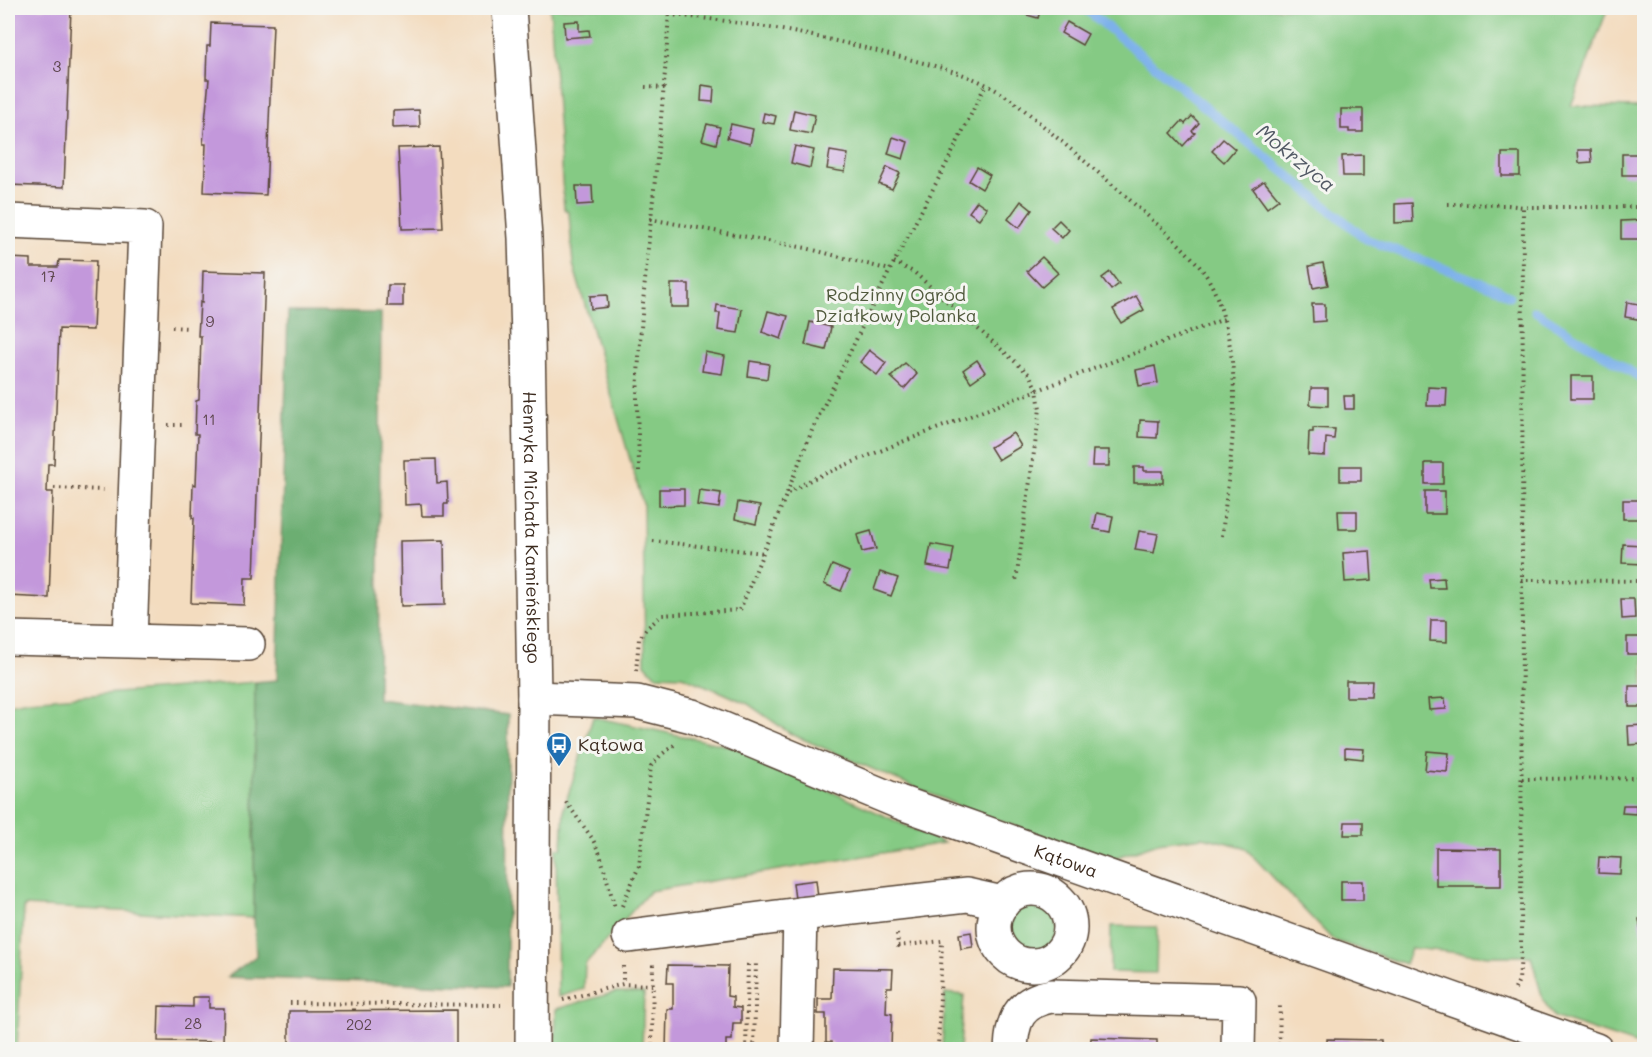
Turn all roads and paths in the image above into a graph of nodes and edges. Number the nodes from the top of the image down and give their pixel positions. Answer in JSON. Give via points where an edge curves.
{"nodes":[{"id":1,"x":509,"y":8,"type":"edge"},
{"id":2,"x":669,"y":8,"type":"edge"},
{"id":3,"x":669,"y":15,"type":"junction"},
{"id":4,"x":986,"y":84,"type":"junction"},
{"id":5,"x":645,"y":87,"type":"dead end"},
{"id":6,"x":665,"y":88,"type":"junction"},
{"id":7,"x":1448,"y":204,"type":"dead end"},
{"id":8,"x":1523,"y":207,"type":"junction"},
{"id":9,"x":1644,"y":207,"type":"edge"},
{"id":10,"x":650,"y":219,"type":"junction"},
{"id":11,"x":8,"y":221,"type":"edge"},
{"id":12,"x":894,"y":262,"type":"junction"},
{"id":13,"x":890,"y":270,"type":"junction"},
{"id":14,"x":1224,"y":320,"type":"junction"},
{"id":15,"x":1037,"y":390,"type":"junction"},
{"id":16,"x":639,"y":471,"type":"dead end"},
{"id":17,"x":54,"y":488,"type":"dead end"},
{"id":18,"x":135,"y":492,"type":"junction"},
{"id":19,"x":787,"y":494,"type":"junction"},
{"id":20,"x":1222,"y":536,"type":"dead end"},
{"id":21,"x":653,"y":541,"type":"dead end"},
{"id":22,"x":764,"y":553,"type":"junction"},
{"id":23,"x":1521,"y":580,"type":"junction"},
{"id":24,"x":1016,"y":581,"type":"dead end"},
{"id":25,"x":1644,"y":581,"type":"edge"},
{"id":26,"x":8,"y":638,"type":"edge"},
{"id":27,"x":130,"y":640,"type":"junction"},
{"id":28,"x":248,"y":644,"type":"dead end"},
{"id":29,"x":534,"y":698,"type":"junction"},
{"id":30,"x":637,"y":702,"type":"junction"},
{"id":31,"x":692,"y":716,"type":"junction"},
{"id":32,"x":1644,"y":778,"type":"edge"},
{"id":33,"x":1522,"y":779,"type":"junction"},
{"id":34,"x":562,"y":796,"type":"dead end"},
{"id":35,"x":1003,"y":903,"type":"junction"},
{"id":36,"x":895,"y":904,"type":"junction"},
{"id":37,"x":800,"y":914,"type":"junction"},
{"id":38,"x":622,"y":931,"type":"junction"},
{"id":39,"x":653,"y":959,"type":"dead end"},
{"id":40,"x":623,"y":984,"type":"junction"},
{"id":41,"x":653,"y":985,"type":"junction"},
{"id":42,"x":561,"y":1000,"type":"dead end"},
{"id":43,"x":1280,"y":1002,"type":"dead end"},
{"id":44,"x":290,"y":1003,"type":"dead end"},
{"id":45,"x":354,"y":1004,"type":"junction"},
{"id":46,"x":486,"y":1005,"type":"dead end"},
{"id":47,"x":354,"y":1010,"type":"dead end"},
{"id":48,"x":1504,"y":1018,"type":"junction"},
{"id":49,"x":532,"y":1050,"type":"edge"},
{"id":50,"x":652,"y":1050,"type":"edge"},
{"id":51,"x":746,"y":1050,"type":"edge"},
{"id":52,"x":754,"y":1050,"type":"edge"},
{"id":53,"x":797,"y":1050,"type":"edge"},
{"id":54,"x":938,"y":1050,"type":"edge"},
{"id":55,"x":1011,"y":1050,"type":"edge"},
{"id":56,"x":1238,"y":1050,"type":"edge"},
{"id":57,"x":1280,"y":1050,"type":"edge"},
{"id":58,"x":1596,"y":1050,"type":"edge"}],
"edges":[{"from":1,"to":29,"type":"street","name":"Henryka Michała Kamieńskiego","via":[[525,249]]},
{"from":2,"to":3,"type":"path"},
{"from":3,"to":4,"type":"path","via":[[860,46],[954,71]]},
{"from":3,"to":6,"type":"path"},
{"from":4,"to":12,"type":"path"},
{"from":4,"to":14,"type":"path","via":[[1034,118],[1166,233],[1203,271]]},
{"from":5,"to":6,"type":"path"},
{"from":6,"to":10,"type":"path"},
{"from":7,"to":8,"type":"path"},
{"from":8,"to":9,"type":"path"},
{"from":8,"to":23,"type":"path"},
{"from":10,"to":13,"type":"path","via":[[806,248]]},
{"from":10,"to":16,"type":"path","via":[[637,400]]},
{"from":11,"to":18,"type":"street","via":[[145,227]]},
{"from":12,"to":13,"type":"path"},
{"from":12,"to":15,"type":"path","via":[[915,273],[1029,374]]},
{"from":13,"to":19,"type":"path","via":[[813,428]]},
{"from":14,"to":15,"type":"path"},
{"from":14,"to":20,"type":"path","via":[[1235,382]]},
{"from":15,"to":19,"type":"path","via":[[812,479]]},
{"from":15,"to":24,"type":"path","via":[[1040,409]]},
{"from":17,"to":18,"type":"path"},
{"from":18,"to":27,"type":"street"},
{"from":19,"to":22,"type":"path"},
{"from":21,"to":22,"type":"path"},
{"from":22,"to":30,"type":"path","via":[[740,610],[662,615],[646,629],[637,652]]},
{"from":23,"to":25,"type":"path"},
{"from":23,"to":33,"type":"path"},
{"from":26,"to":27,"type":"street"},
{"from":27,"to":28,"type":"street"},
{"from":29,"to":30,"type":"street","name":"Kątowa"},
{"from":29,"to":49,"type":"street","name":"Henryka Michała Kamieńskiego"},
{"from":30,"to":31,"type":"street","name":"Kątowa"},
{"from":31,"to":38,"type":"path","via":[[678,741],[651,766],[639,866]]},
{"from":31,"to":48,"type":"street","name":"Kątowa","via":[[899,802]]},
{"from":32,"to":33,"type":"path"},
{"from":33,"to":48,"type":"path","via":[[1521,956],[1519,980]]},
{"from":34,"to":38,"type":"path","via":[[600,854]]},
{"from":35,"to":35,"type":"street","via":[[994,920],[994,932],[1005,955],[1028,965],[1071,957],[1070,922],[1054,896],[1030,889]]},
{"from":35,"to":36,"type":"street","via":[[967,896]]},
{"from":36,"to":37,"type":"street"},
{"from":36,"to":54,"type":"path","via":[[898,946],[942,941]]},
{"from":37,"to":38,"type":"street"},
{"from":37,"to":53,"type":"street"},
{"from":38,"to":40,"type":"path"},
{"from":39,"to":41,"type":"path"},
{"from":40,"to":41,"type":"path"},
{"from":40,"to":42,"type":"path"},
{"from":41,"to":50,"type":"path"},
{"from":43,"to":57,"type":"path"},
{"from":44,"to":45,"type":"path"},
{"from":45,"to":46,"type":"path"},
{"from":45,"to":47,"type":"path"},
{"from":48,"to":58,"type":"street","name":"Kątowa"},
{"from":51,"to":52,"type":"path","via":[[748,965],[753,961]]},
{"from":55,"to":56,"type":"street","via":[[1016,1016],[1035,1000],[1051,996],[1239,1001]]}]}
